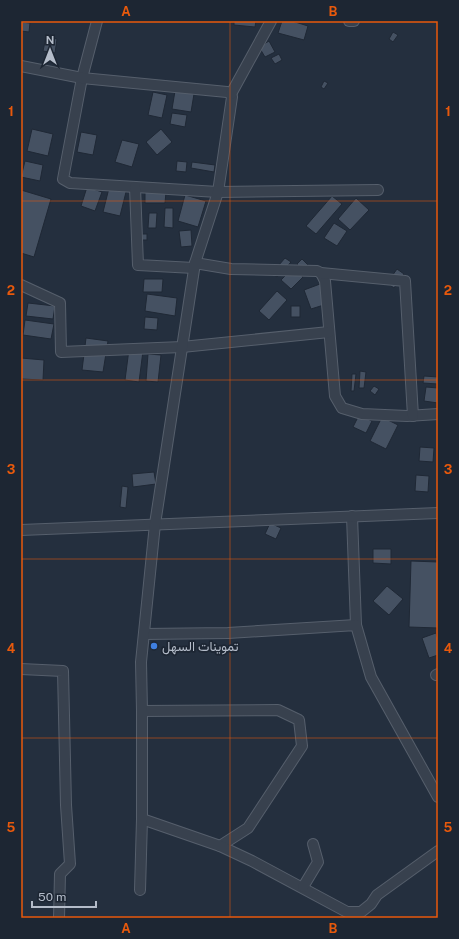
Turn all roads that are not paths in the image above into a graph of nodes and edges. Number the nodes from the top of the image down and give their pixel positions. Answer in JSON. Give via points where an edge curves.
{"nodes":[{"id":1,"x":97,"y":21,"type":"edge"},
{"id":2,"x":271,"y":21,"type":"edge"},
{"id":3,"x":349,"y":21,"type":"edge"},
{"id":4,"x":354,"y":21,"type":"edge"},
{"id":5,"x":21,"y":66,"type":"edge"},
{"id":6,"x":82,"y":78,"type":"junction"},
{"id":7,"x":230,"y":94,"type":"junction"},
{"id":8,"x":134,"y":187,"type":"junction"},
{"id":9,"x":378,"y":190,"type":"dead end"},
{"id":10,"x":218,"y":192,"type":"junction"},
{"id":11,"x":194,"y":265,"type":"junction"},
{"id":12,"x":322,"y":273,"type":"junction"},
{"id":13,"x":21,"y":285,"type":"edge"},
{"id":14,"x":329,"y":332,"type":"junction"},
{"id":15,"x":182,"y":347,"type":"junction"},
{"id":16,"x":438,"y":414,"type":"edge"},
{"id":17,"x":413,"y":416,"type":"junction"},
{"id":18,"x":438,"y":512,"type":"edge"},
{"id":19,"x":352,"y":516,"type":"junction"},
{"id":20,"x":155,"y":524,"type":"junction"},
{"id":21,"x":21,"y":530,"type":"edge"},
{"id":22,"x":356,"y":625,"type":"junction"},
{"id":23,"x":144,"y":634,"type":"junction"},
{"id":24,"x":21,"y":669,"type":"edge"},
{"id":25,"x":142,"y":711,"type":"junction"},
{"id":26,"x":438,"y":797,"type":"edge"},
{"id":27,"x":142,"y":819,"type":"junction"},
{"id":28,"x":313,"y":844,"type":"dead end"},
{"id":29,"x":220,"y":846,"type":"junction"},
{"id":30,"x":438,"y":850,"type":"edge"},
{"id":31,"x":303,"y":887,"type":"junction"},
{"id":32,"x":140,"y":890,"type":"dead end"},
{"id":33,"x":59,"y":918,"type":"edge"}],
"edges":[{"from":1,"to":6,"type":"street"},
{"from":2,"to":7,"type":"street"},
{"from":3,"to":4,"type":"street"},
{"from":5,"to":6,"type":"street"},
{"from":6,"to":7,"type":"street"},
{"from":6,"to":8,"type":"street","via":[[63,179],[70,183]]},
{"from":7,"to":10,"type":"street","via":[[232,97]]},
{"from":8,"to":10,"type":"street"},
{"from":8,"to":11,"type":"street","via":[[138,265]]},
{"from":9,"to":10,"type":"street"},
{"from":10,"to":11,"type":"street"},
{"from":11,"to":12,"type":"street"},
{"from":11,"to":15,"type":"street"},
{"from":12,"to":14,"type":"street","via":[[325,281]]},
{"from":12,"to":17,"type":"street","via":[[405,281]]},
{"from":13,"to":15,"type":"street","via":[[60,303],[61,352]]},
{"from":14,"to":15,"type":"street"},
{"from":14,"to":17,"type":"street","via":[[335,396],[342,408],[362,414]]},
{"from":15,"to":20,"type":"street"},
{"from":16,"to":17,"type":"street"},
{"from":18,"to":19,"type":"street"},
{"from":19,"to":20,"type":"street"},
{"from":19,"to":22,"type":"street"},
{"from":20,"to":21,"type":"street"},
{"from":20,"to":23,"type":"street"},
{"from":22,"to":23,"type":"street","via":[[228,633]]},
{"from":22,"to":26,"type":"street","via":[[371,677]]},
{"from":23,"to":25,"type":"street","via":[[141,662]]},
{"from":24,"to":33,"type":"street","via":[[63,671],[70,864],[60,874]]},
{"from":25,"to":27,"type":"street"},
{"from":25,"to":29,"type":"street","via":[[278,710],[299,720],[302,746],[248,828]]},
{"from":27,"to":29,"type":"street"},
{"from":27,"to":32,"type":"street"},
{"from":28,"to":31,"type":"street","via":[[318,862]]},
{"from":29,"to":31,"type":"street"},
{"from":30,"to":31,"type":"street","via":[[377,895],[361,912],[347,912]]}]}
